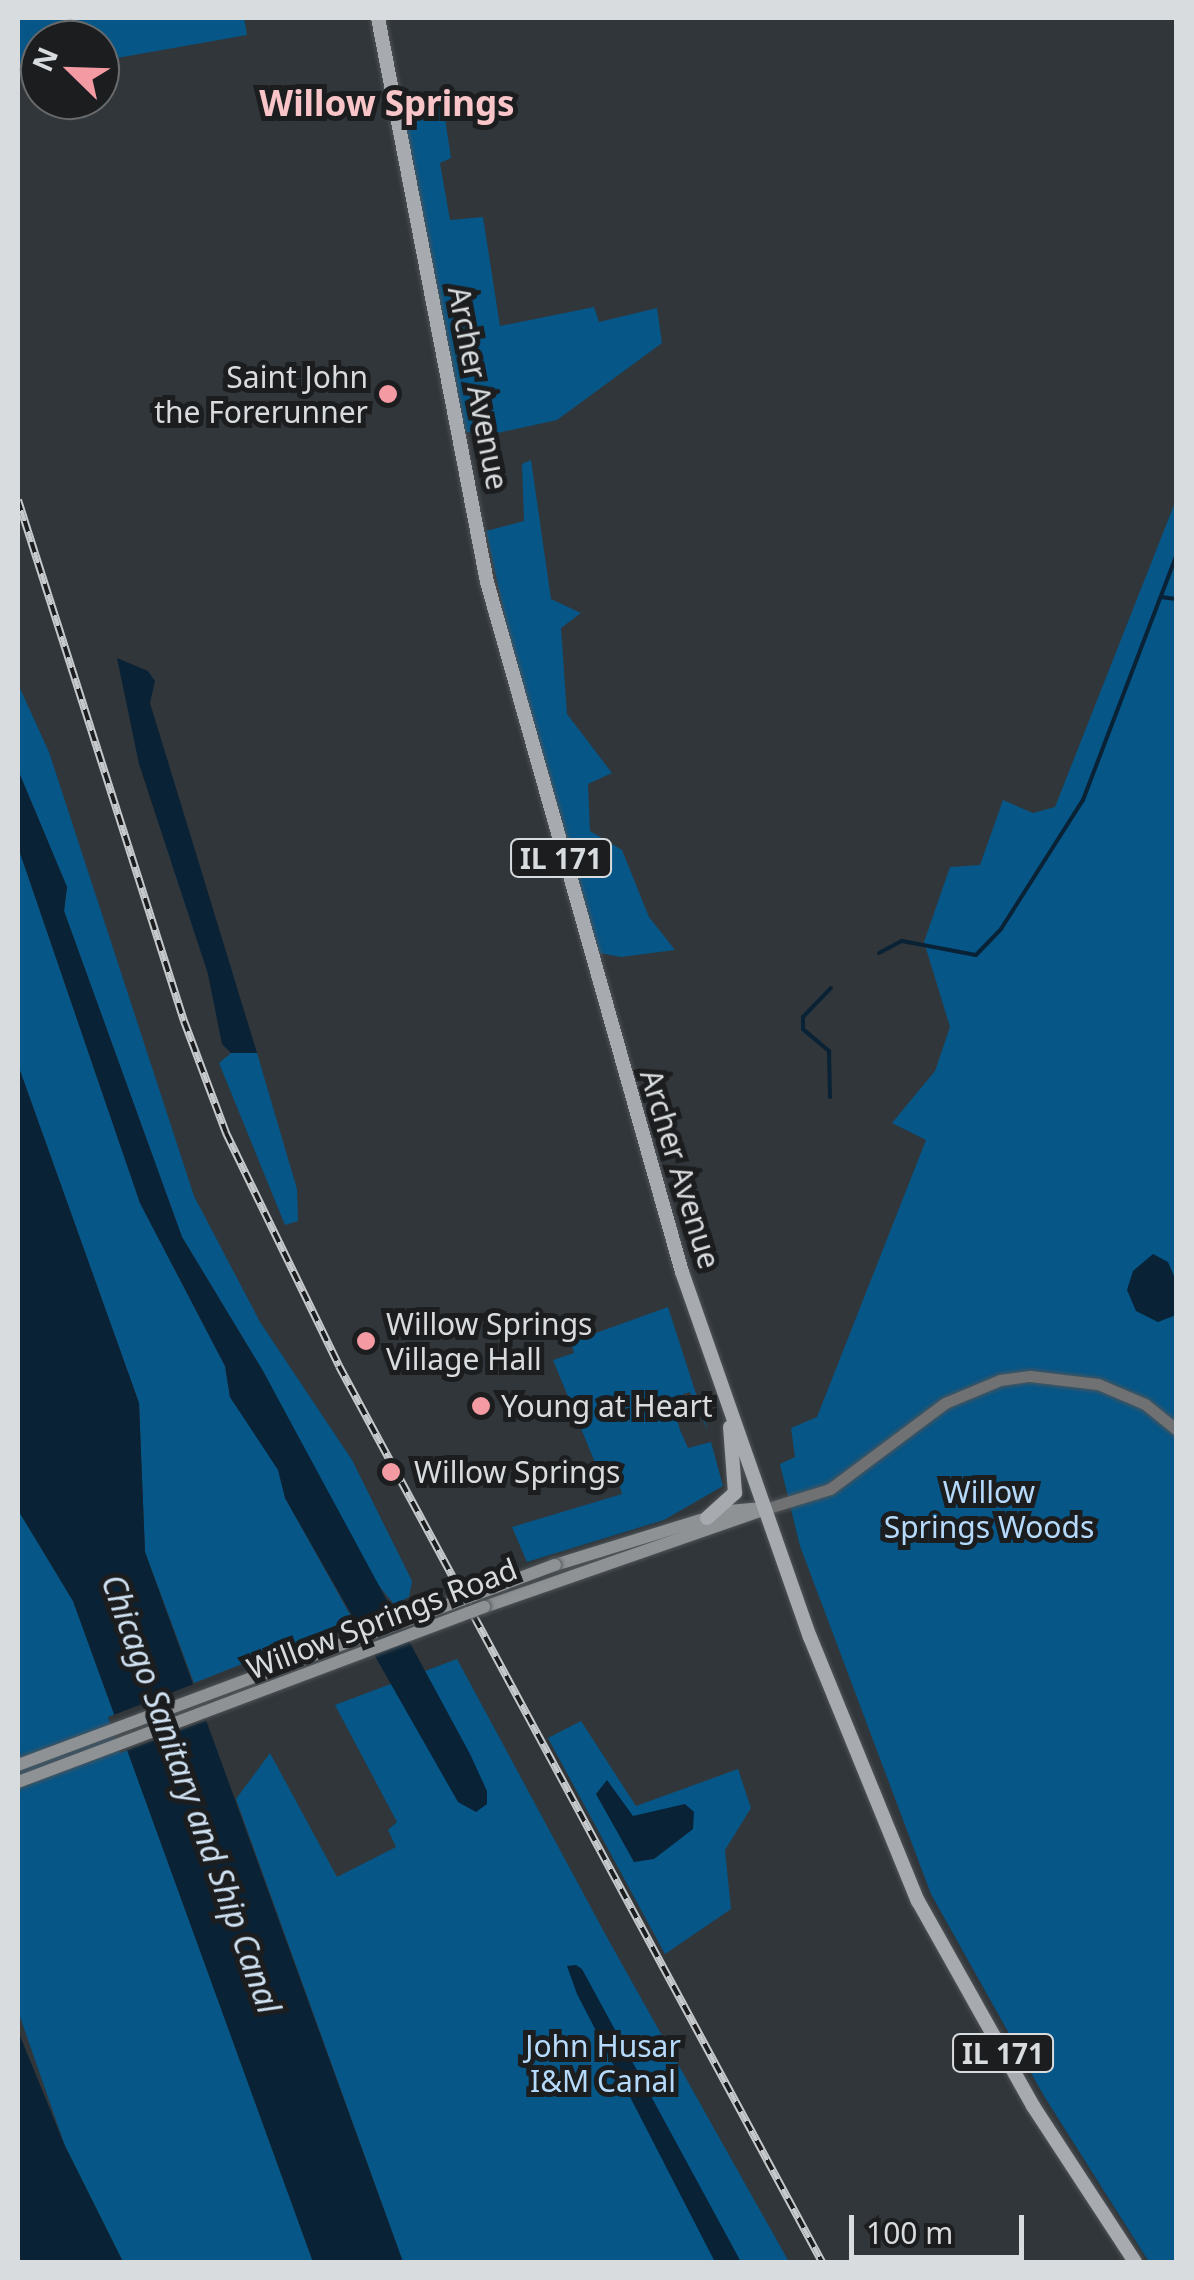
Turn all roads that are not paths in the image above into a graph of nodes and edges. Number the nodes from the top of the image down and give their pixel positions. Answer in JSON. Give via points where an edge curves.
{"nodes":[{"id":1,"x":378,"y":18,"type":"edge"},
{"id":2,"x":730,"y":1411,"type":"junction"},
{"id":3,"x":1176,"y":1429,"type":"edge"},
{"id":4,"x":765,"y":1509,"type":"junction"},
{"id":5,"x":706,"y":1518,"type":"junction"},
{"id":6,"x":18,"y":1766,"type":"edge"},
{"id":7,"x":18,"y":1782,"type":"edge"},
{"id":8,"x":1135,"y":2262,"type":"edge"}],
"edges":[{"from":1,"to":2,"type":"main road","name":"Archer Avenue","number":"IL 171","via":[[492,600],[621,1069]]},
{"from":2,"to":4,"type":"main road","name":"Archer Avenue","number":"IL 171"},
{"from":2,"to":5,"type":"main road","via":[[735,1493]]},
{"from":3,"to":4,"type":"street","name":"Willow Springs Road","via":[[1145,1404],[1098,1384],[1030,1376],[1000,1380],[945,1402],[830,1489]]},
{"from":4,"to":5,"type":"main road","name":"Willow Springs Road"},
{"from":4,"to":7,"type":"main road","name":"Willow Springs Road","bridge":true},
{"from":4,"to":8,"type":"main road","name":"Archer Avenue","number":"IL 171","via":[[918,1902],[1034,2106]]},
{"from":5,"to":6,"type":"main road","name":"Willow Springs Road","bridge":true,"via":[[555,1565]]}]}
